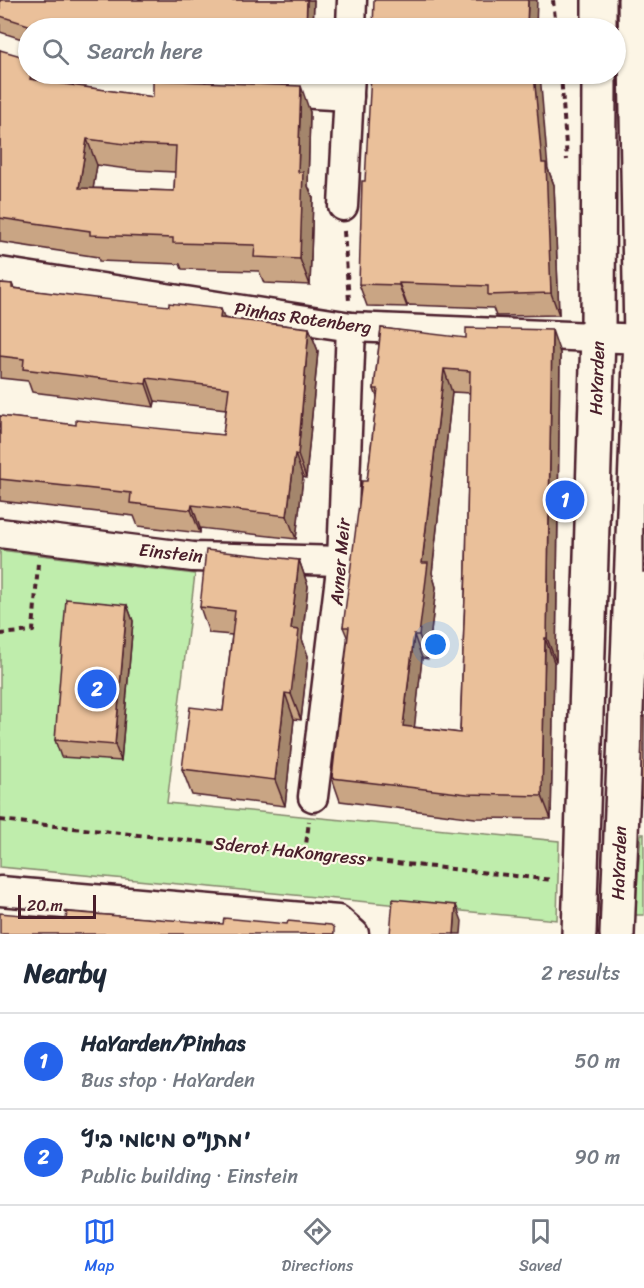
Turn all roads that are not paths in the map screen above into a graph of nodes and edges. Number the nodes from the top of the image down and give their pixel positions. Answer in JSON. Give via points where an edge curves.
{"nodes":[{"id":1,"x":352,"y":0,"type":"edge"},
{"id":2,"x":599,"y":0,"type":"edge"},
{"id":3,"x":635,"y":0,"type":"edge"},
{"id":4,"x":351,"y":18,"type":"edge"},
{"id":5,"x":599,"y":18,"type":"edge"},
{"id":6,"x":146,"y":84,"type":"edge"},
{"id":7,"x":599,"y":84,"type":"edge"},
{"id":8,"x":350,"y":85,"type":"edge"},
{"id":9,"x":343,"y":206,"type":"road end"},
{"id":10,"x":0,"y":272,"type":"edge"},
{"id":11,"x":351,"y":327,"type":"junction"},
{"id":12,"x":598,"y":336,"type":"junction"},
{"id":13,"x":642,"y":338,"type":"edge"},
{"id":14,"x":0,"y":533,"type":"edge"},
{"id":15,"x":342,"y":561,"type":"junction"},
{"id":16,"x":313,"y":796,"type":"dead end"},
{"id":17,"x":0,"y":891,"type":"edge"},
{"id":18,"x":354,"y":934,"type":"edge"},
{"id":19,"x":579,"y":934,"type":"edge"},
{"id":20,"x":617,"y":934,"type":"edge"}],
"edges":[{"from":1,"to":4,"type":"street"},
{"from":2,"to":5,"type":"street"},
{"from":3,"to":13,"type":"street","name":"HaYarden"},
{"from":6,"to":8,"type":"street","via":[[231,89]]},
{"from":7,"to":12,"type":"street","name":"HaYarden"},
{"from":8,"to":9,"type":"street"},
{"from":10,"to":11,"type":"street","name":"Pinhas Rotenberg"},
{"from":11,"to":12,"type":"street","name":"Pinhas Rotenberg"},
{"from":11,"to":15,"type":"street","name":"Avner Meir"},
{"from":12,"to":13,"type":"street","name":"Pinhas Rotenberg"},
{"from":12,"to":19,"type":"street","name":"HaYarden"},
{"from":13,"to":20,"type":"street","name":"HaYarden"},
{"from":14,"to":15,"type":"street","name":"Einstein","via":[[193,557]]},
{"from":15,"to":16,"type":"street","name":"Avner Meir"},
{"from":17,"to":18,"type":"street","via":[[338,920]]}]}
